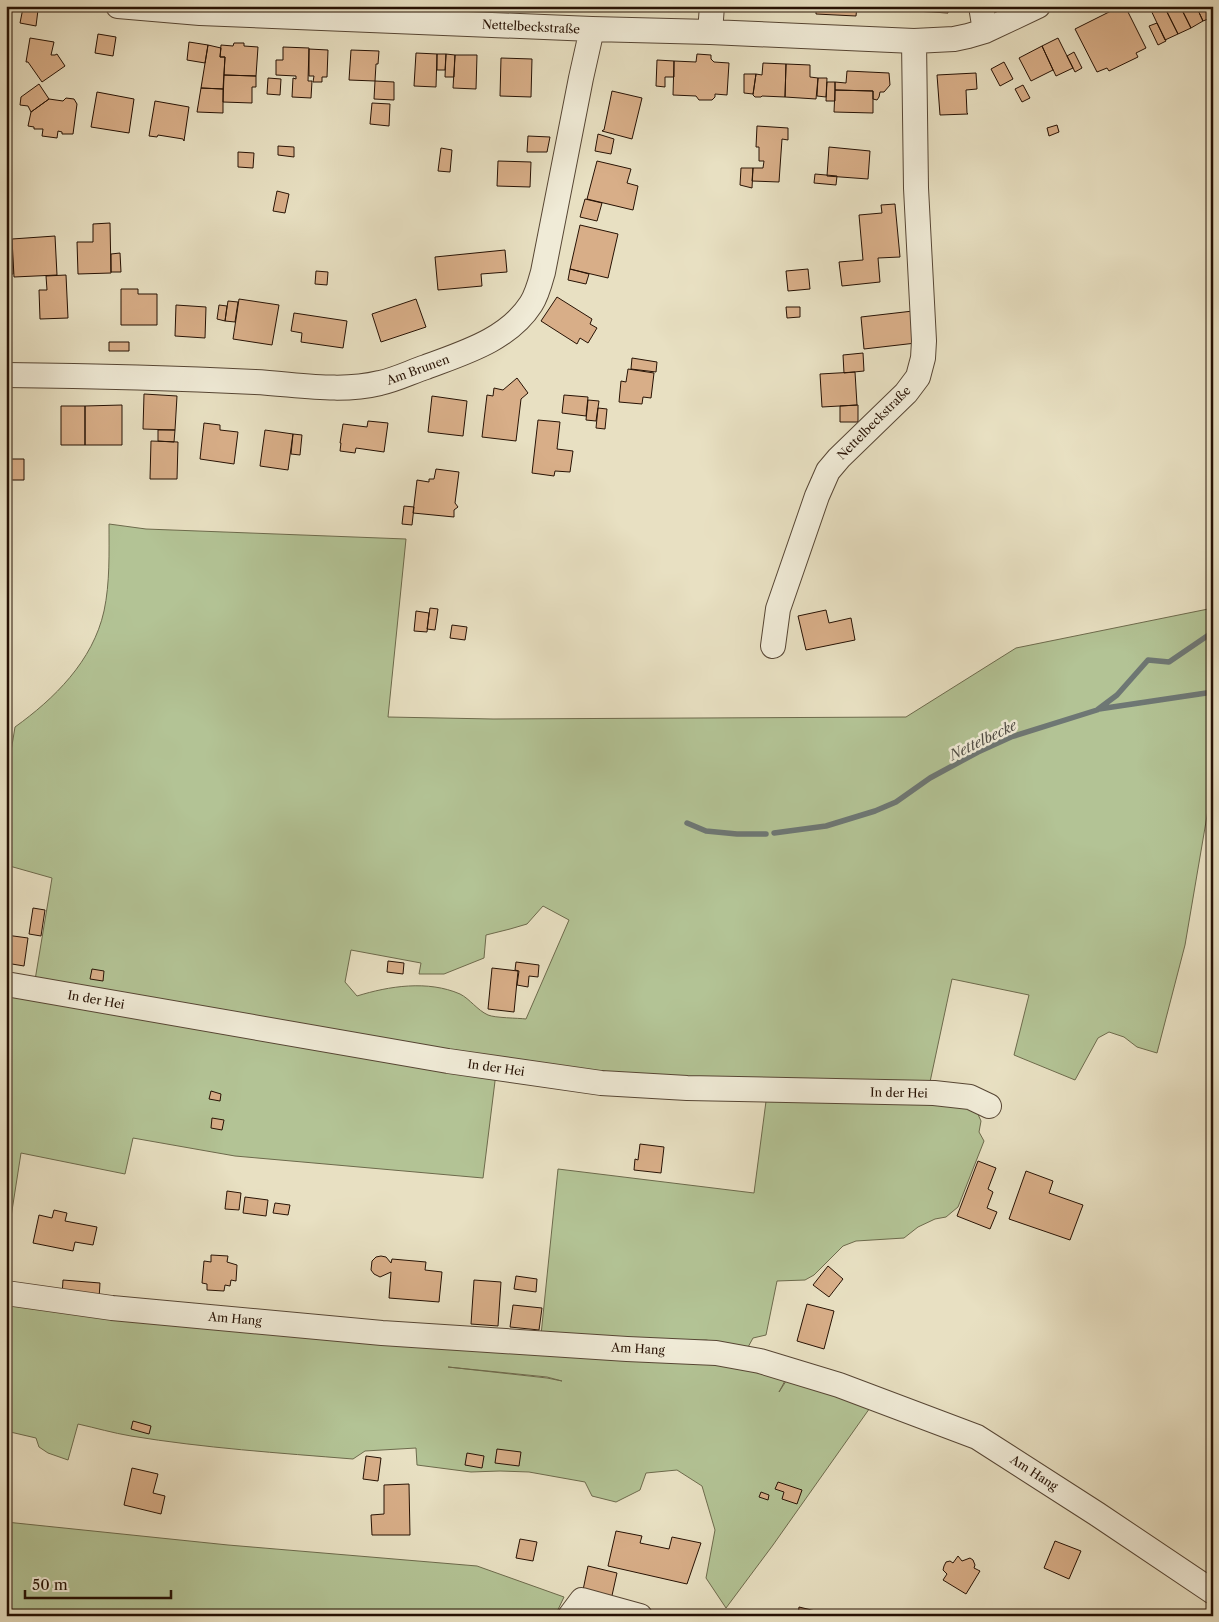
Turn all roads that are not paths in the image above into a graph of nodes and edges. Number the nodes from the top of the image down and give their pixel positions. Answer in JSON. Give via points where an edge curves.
{"nodes":[{"id":1,"x":118,"y":6,"type":"edge"},
{"id":2,"x":712,"y":6,"type":"edge"},
{"id":3,"x":981,"y":6,"type":"edge"},
{"id":4,"x":1038,"y":6,"type":"edge"},
{"id":5,"x":592,"y":29,"type":"junction"},
{"id":6,"x":984,"y":31,"type":"junction"},
{"id":7,"x":710,"y":32,"type":"junction"},
{"id":8,"x":914,"y":41,"type":"junction"},
{"id":9,"x":6,"y":375,"type":"edge"},
{"id":10,"x":773,"y":646,"type":"dead end"},
{"id":11,"x":6,"y":984,"type":"edge"},
{"id":12,"x":989,"y":1106,"type":"dead end"},
{"id":13,"x":6,"y":1293,"type":"edge"},
{"id":14,"x":1213,"y":1592,"type":"edge"},
{"id":15,"x":570,"y":1616,"type":"edge"},
{"id":16,"x":640,"y":1616,"type":"edge"}],
"edges":[{"from":1,"to":5,"type":"street","name":"Nettelbeckstraße","via":[[200,13]]},
{"from":2,"to":7,"type":"street"},
{"from":3,"to":6,"type":"street"},
{"from":4,"to":6,"type":"street","name":"Nettelbeckstraße"},
{"from":5,"to":7,"type":"street","name":"Nettelbeckstraße"},
{"from":5,"to":9,"type":"street","name":"Am Brunen","via":[[538,289],[519,318],[495,336],[469,351],[380,383],[356,386]]},
{"from":6,"to":8,"type":"street","name":"Nettelbeckstraße","via":[[954,39]]},
{"from":7,"to":8,"type":"street","name":"Nettelbeckstraße"},
{"from":8,"to":10,"type":"street","name":"Nettelbeckstraße","via":[[923,358],[918,377],[906,393],[828,471],[778,609]]},
{"from":11,"to":12,"type":"street","name":"In der Hei","via":[[448,1061],[601,1083],[934,1093],[970,1097]]},
{"from":13,"to":14,"type":"street","name":"Am Hang","via":[[112,1308],[382,1333],[716,1353],[760,1361],[839,1386],[977,1437]]},
{"from":15,"to":16,"type":"street","via":[[582,1600]]}]}
